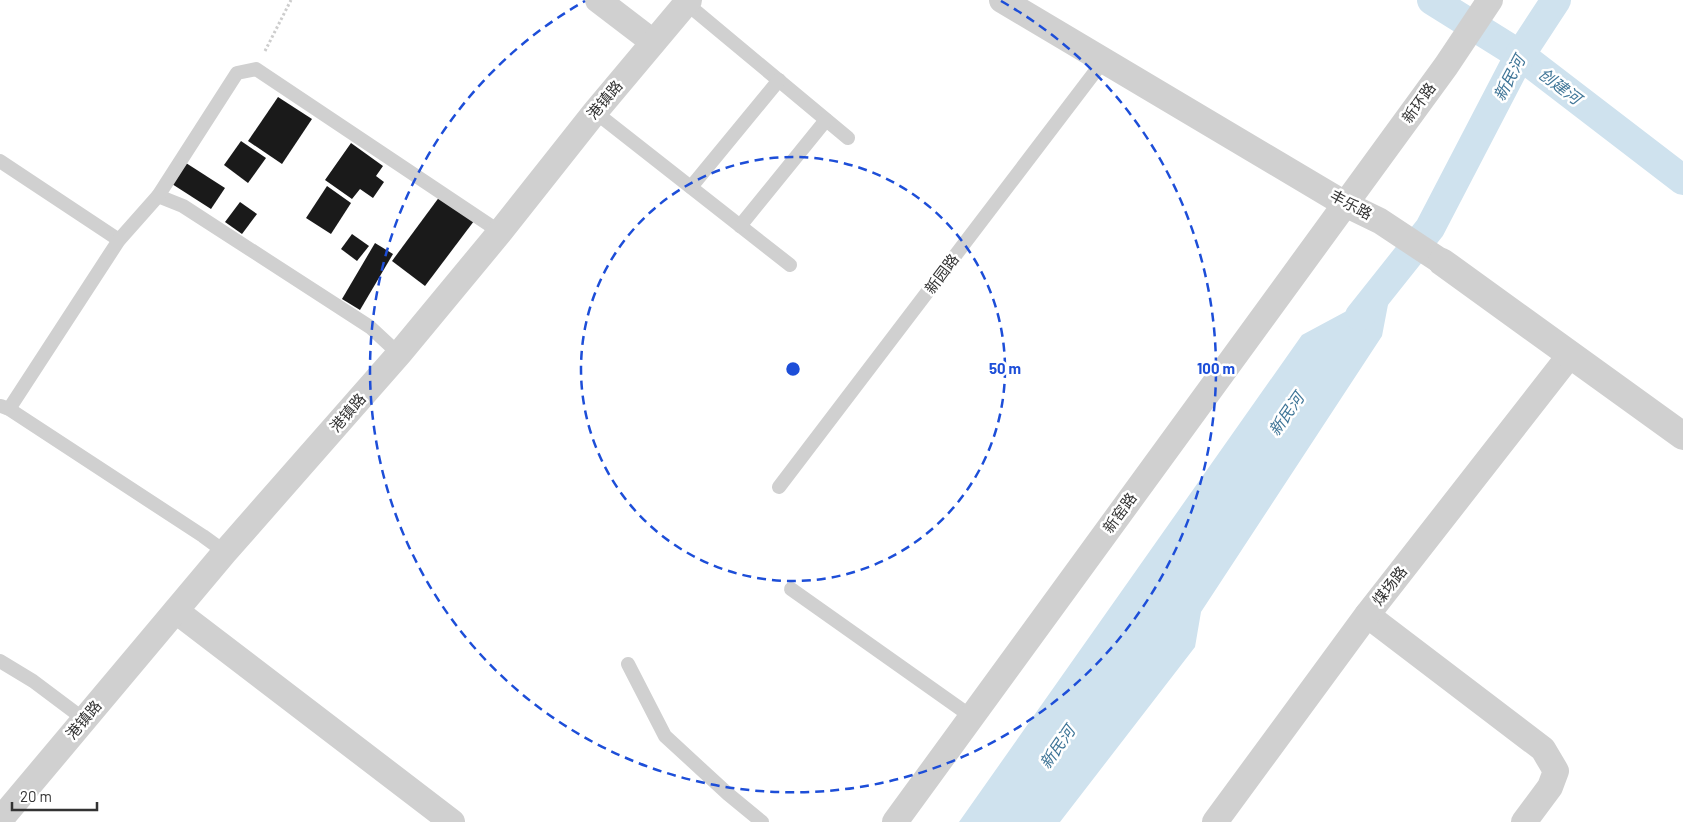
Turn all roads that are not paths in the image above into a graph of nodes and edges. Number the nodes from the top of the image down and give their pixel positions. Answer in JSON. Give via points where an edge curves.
{"nodes":[{"id":1,"x":598,"y":0,"type":"edge"},
{"id":2,"x":1002,"y":0,"type":"edge"},
{"id":3,"x":1490,"y":0,"type":"edge"},
{"id":4,"x":687,"y":2,"type":"edge"},
{"id":5,"x":653,"y":42,"type":"junction"},
{"id":6,"x":1104,"y":60,"type":"junction"},
{"id":7,"x":779,"y":80,"type":"junction"},
{"id":8,"x":594,"y":112,"type":"junction"},
{"id":9,"x":826,"y":120,"type":"junction"},
{"id":10,"x":848,"y":138,"type":"dead end"},
{"id":11,"x":0,"y":161,"type":"edge"},
{"id":12,"x":691,"y":187,"type":"junction"},
{"id":13,"x":158,"y":196,"type":"junction"},
{"id":14,"x":1346,"y":204,"type":"junction"},
{"id":15,"x":740,"y":226,"type":"junction"},
{"id":16,"x":500,"y":232,"type":"junction"},
{"id":17,"x":119,"y":240,"type":"junction"},
{"id":18,"x":1442,"y":262,"type":"joint"},
{"id":19,"x":790,"y":265,"type":"dead end"},
{"id":20,"x":399,"y":354,"type":"junction"},
{"id":21,"x":1570,"y":355,"type":"junction"},
{"id":22,"x":4,"y":407,"type":"edge"},
{"id":23,"x":1683,"y":436,"type":"edge"},
{"id":24,"x":779,"y":487,"type":"dead end"},
{"id":25,"x":225,"y":552,"type":"junction"},
{"id":26,"x":790,"y":589,"type":"dead end"},
{"id":27,"x":176,"y":610,"type":"junction"},
{"id":28,"x":1367,"y":615,"type":"junction"},
{"id":29,"x":0,"y":661,"type":"edge"},
{"id":30,"x":628,"y":664,"type":"dead end"},
{"id":31,"x":972,"y":717,"type":"junction"},
{"id":32,"x":84,"y":720,"type":"junction"},
{"id":33,"x":0,"y":820,"type":"edge"},
{"id":34,"x":452,"y":822,"type":"edge"},
{"id":35,"x":762,"y":822,"type":"edge"},
{"id":36,"x":896,"y":822,"type":"edge"},
{"id":37,"x":1215,"y":822,"type":"edge"},
{"id":38,"x":1524,"y":822,"type":"edge"}],
"edges":[{"from":1,"to":5,"type":"street"},
{"from":2,"to":6,"type":"street","name":"丰乐路"},
{"from":3,"to":14,"type":"street","name":"新环路"},
{"from":4,"to":5,"type":"street","name":"港镇路"},
{"from":4,"to":7,"type":"lane"},
{"from":5,"to":8,"type":"street","name":"港镇路"},
{"from":6,"to":14,"type":"street","name":"丰乐路"},
{"from":6,"to":24,"type":"lane","name":"新园路"},
{"from":7,"to":9,"type":"lane"},
{"from":7,"to":12,"type":"lane"},
{"from":8,"to":12,"type":"lane"},
{"from":8,"to":16,"type":"street","name":"港镇路"},
{"from":9,"to":10,"type":"lane"},
{"from":9,"to":15,"type":"lane"},
{"from":11,"to":17,"type":"lane"},
{"from":12,"to":15,"type":"lane"},
{"from":13,"to":16,"type":"lane","via":[[237,73],[256,68]]},
{"from":13,"to":17,"type":"lane"},
{"from":13,"to":20,"type":"lane","via":[[183,206],[370,327]]},
{"from":14,"to":18,"type":"street","name":"丰乐路","via":[[1380,221]]},
{"from":14,"to":31,"type":"street","name":"新窑路"},
{"from":15,"to":19,"type":"lane"},
{"from":16,"to":20,"type":"street","name":"港镇路"},
{"from":17,"to":22,"type":"lane"},
{"from":18,"to":21,"type":"street","name":"丰乐路"},
{"from":20,"to":25,"type":"street","name":"港镇路"},
{"from":21,"to":23,"type":"street","name":"丰乐路"},
{"from":21,"to":28,"type":"street","name":"煤场路"},
{"from":22,"to":25,"type":"lane"},
{"from":25,"to":27,"type":"street","name":"港镇路"},
{"from":26,"to":31,"type":"lane"},
{"from":27,"to":32,"type":"street","name":"港镇路"},
{"from":27,"to":34,"type":"street"},
{"from":28,"to":37,"type":"street","name":"煤场路"},
{"from":28,"to":38,"type":"street","via":[[1543,749],[1556,771],[1550,787]]},
{"from":29,"to":32,"type":"lane","via":[[33,681]]},
{"from":30,"to":35,"type":"lane","via":[[665,736]]},
{"from":31,"to":36,"type":"street","name":"新窑路"},
{"from":32,"to":33,"type":"street","name":"港镇路"}]}
